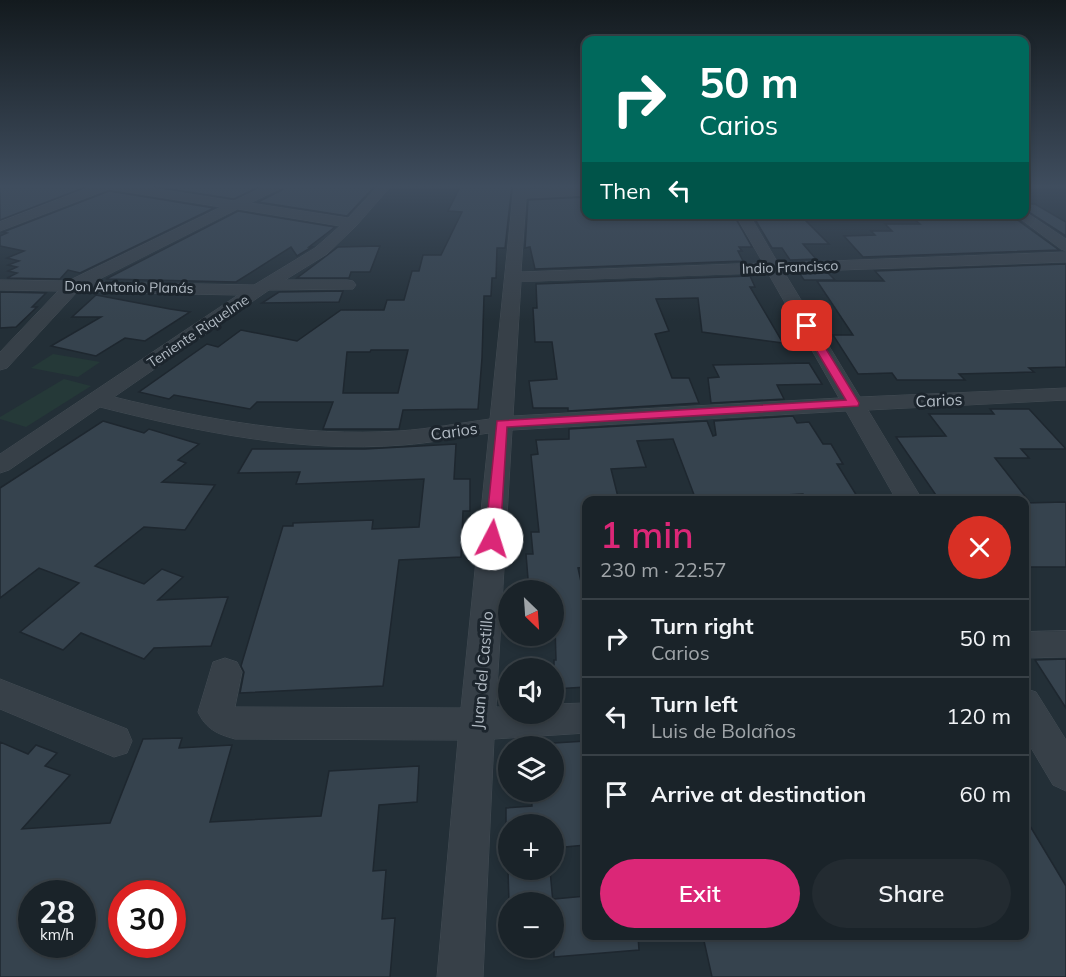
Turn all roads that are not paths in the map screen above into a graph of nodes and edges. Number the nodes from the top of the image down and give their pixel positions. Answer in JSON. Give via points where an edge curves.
{"nodes":[{"id":1,"x":183,"y":231,"type":"edge"},
{"id":2,"x":343,"y":231,"type":"edge"},
{"id":3,"x":517,"y":231,"type":"edge"},
{"id":4,"x":752,"y":231,"type":"edge"},
{"id":5,"x":1044,"y":231,"type":"edge"},
{"id":6,"x":1066,"y":246,"type":"edge"},
{"id":7,"x":1066,"y":257,"type":"edge"},
{"id":8,"x":773,"y":268,"type":"junction"},
{"id":9,"x":513,"y":278,"type":"junction"},
{"id":10,"x":0,"y":285,"type":"edge"},
{"id":11,"x":74,"y":285,"type":"junction"},
{"id":12,"x":347,"y":285,"type":"dead end"},
{"id":13,"x":261,"y":288,"type":"junction"},
{"id":14,"x":0,"y":364,"type":"edge"},
{"id":15,"x":1066,"y":394,"type":"edge"},
{"id":16,"x":97,"y":400,"type":"junction"},
{"id":17,"x":854,"y":403,"type":"junction"},
{"id":18,"x":501,"y":424,"type":"junction"},
{"id":19,"x":1,"y":463,"type":"edge"},
{"id":20,"x":907,"y":496,"type":"edge"},
{"id":21,"x":1066,"y":644,"type":"edge"},
{"id":22,"x":1029,"y":645,"type":"edge"},
{"id":23,"x":225,"y":672,"type":"dead end"},
{"id":24,"x":0,"y":694,"type":"edge"},
{"id":25,"x":1029,"y":712,"type":"edge"},
{"id":26,"x":582,"y":718,"type":"edge"},
{"id":27,"x":477,"y":724,"type":"junction"},
{"id":28,"x":114,"y":741,"type":"dead end"},
{"id":29,"x":1066,"y":773,"type":"edge"},
{"id":30,"x":460,"y":977,"type":"edge"}],
"edges":[{"from":1,"to":11,"type":"street"},
{"from":2,"to":13,"type":"street","name":"Teniente Riquelme","via":[[321,251]]},
{"from":3,"to":9,"type":"street","name":"Juan del Castillo"},
{"from":4,"to":8,"type":"street"},
{"from":5,"to":6,"type":"street"},
{"from":7,"to":8,"type":"street","name":"Indio Francisco"},
{"from":8,"to":9,"type":"street","name":"Indio Francisco"},
{"from":8,"to":17,"type":"street"},
{"from":9,"to":18,"type":"street","name":"Juan del Castillo"},
{"from":10,"to":11,"type":"street","name":"Don Antonio Planás"},
{"from":11,"to":13,"type":"street","name":"Don Antonio Planás"},
{"from":11,"to":14,"type":"street"},
{"from":12,"to":13,"type":"street","name":"Don Antonio Planás"},
{"from":13,"to":16,"type":"street","name":"Teniente Riquelme"},
{"from":15,"to":17,"type":"street","name":"Carios"},
{"from":16,"to":18,"type":"street","name":"Carios","via":[[187,423],[284,438],[384,440]]},
{"from":16,"to":19,"type":"street","name":"Teniente Riquelme"},
{"from":17,"to":18,"type":"street","name":"Carios"},
{"from":17,"to":20,"type":"street"},
{"from":18,"to":27,"type":"street","name":"Juan del Castillo"},
{"from":21,"to":22,"type":"street"},
{"from":23,"to":27,"type":"street","via":[[215,712],[235,723]]},
{"from":24,"to":28,"type":"street"},
{"from":25,"to":29,"type":"street"},
{"from":26,"to":27,"type":"street"},
{"from":27,"to":30,"type":"street","name":"Juan del Castillo"}]}
